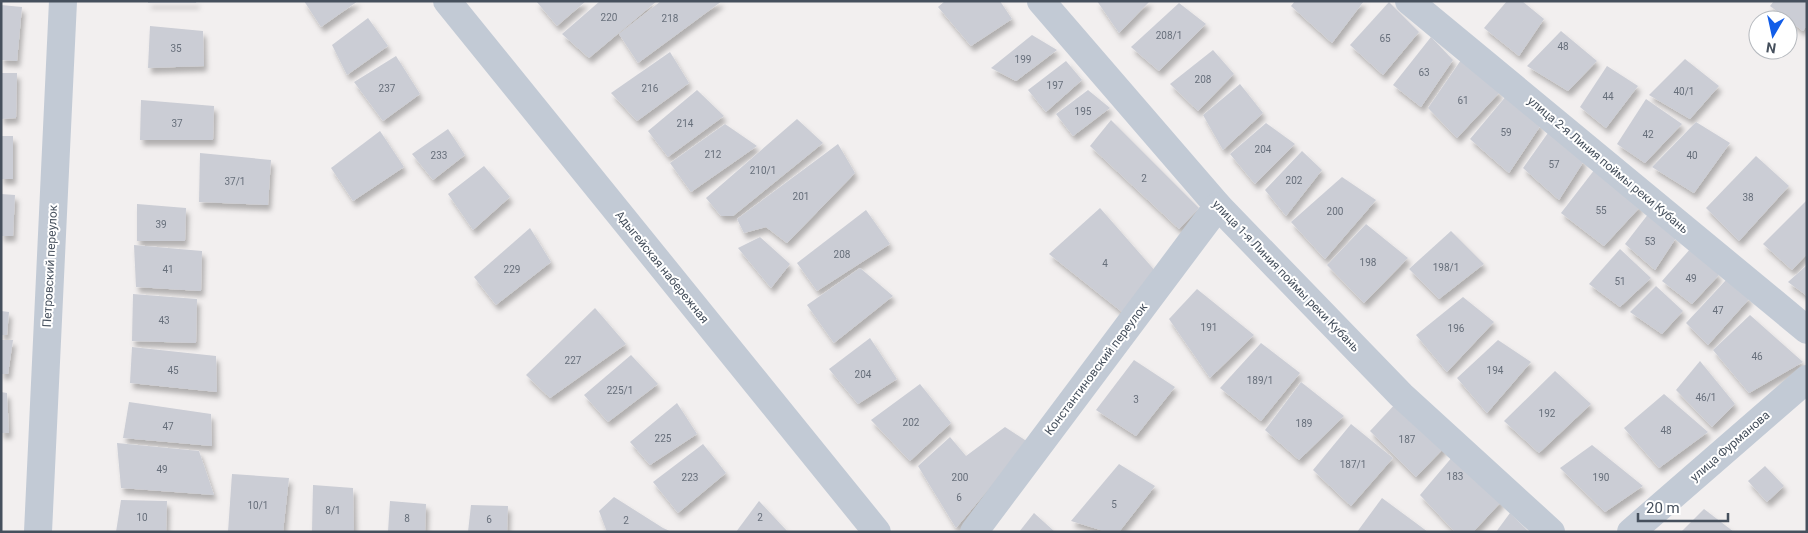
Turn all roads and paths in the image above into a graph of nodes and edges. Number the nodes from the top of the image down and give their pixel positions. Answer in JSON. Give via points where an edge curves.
{"nodes":[{"id":1,"x":63,"y":1,"type":"edge"},
{"id":2,"x":447,"y":1,"type":"edge"},
{"id":3,"x":1041,"y":1,"type":"edge"},
{"id":4,"x":1409,"y":1,"type":"edge"},
{"id":5,"x":1218,"y":206,"type":"junction"},
{"id":6,"x":1807,"y":330,"type":"edge"},
{"id":7,"x":1806,"y":381,"type":"edge"},
{"id":8,"x":38,"y":532,"type":"edge"},
{"id":9,"x":877,"y":532,"type":"edge"},
{"id":10,"x":974,"y":532,"type":"edge"},
{"id":11,"x":1551,"y":532,"type":"edge"},
{"id":12,"x":1631,"y":532,"type":"edge"}],
"edges":[{"from":1,"to":8,"type":"street","name":"Петровский переулок"},
{"from":2,"to":9,"type":"street","name":"Адыгейская набережная"},
{"from":3,"to":5,"type":"street","name":"улица 1-я Линия поймы реки Кубань"},
{"from":4,"to":6,"type":"street","name":"улица 2-я Линия поймы реки Кубань"},
{"from":5,"to":10,"type":"street","name":"Константиновский переулок"},
{"from":5,"to":11,"type":"street","name":"улица 1-я Линия поймы реки Кубань","via":[[1401,395]]},
{"from":7,"to":12,"type":"street","name":"улица Фурманова"}]}
